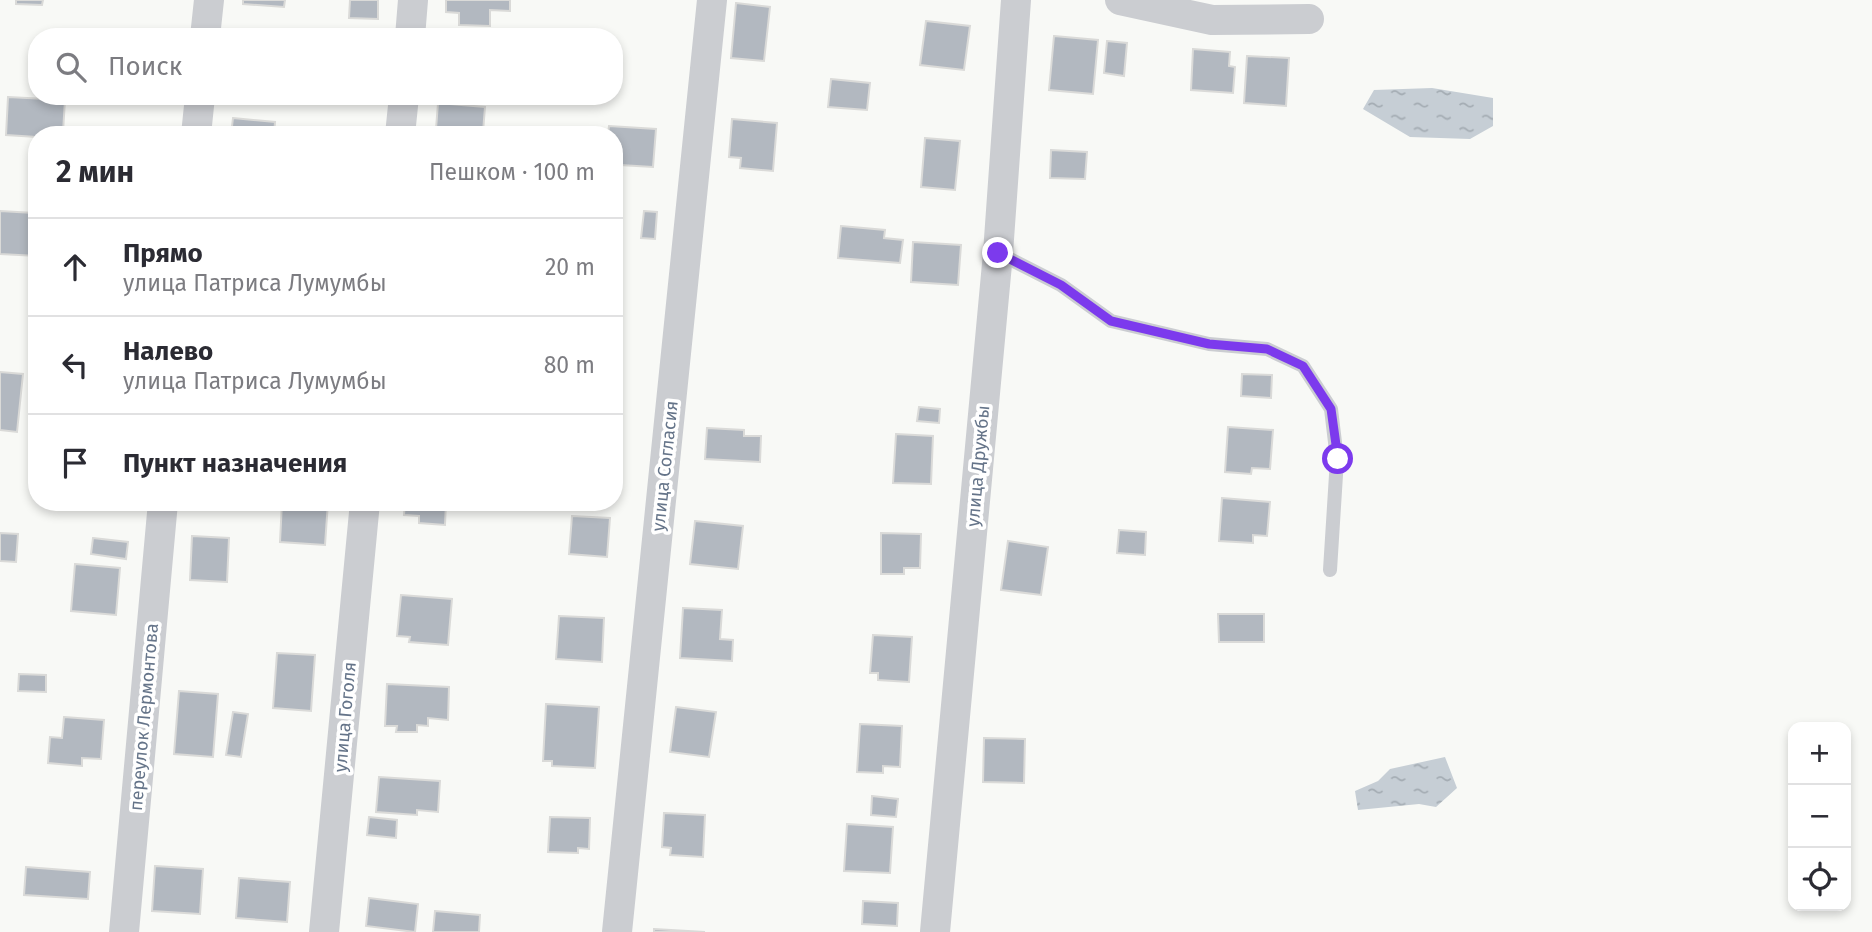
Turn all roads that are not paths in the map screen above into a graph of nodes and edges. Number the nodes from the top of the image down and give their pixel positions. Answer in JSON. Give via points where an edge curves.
{"nodes":[{"id":1,"x":209,"y":0,"type":"edge"},
{"id":2,"x":413,"y":0,"type":"edge"},
{"id":3,"x":712,"y":0,"type":"edge"},
{"id":4,"x":1016,"y":0,"type":"edge"},
{"id":5,"x":1120,"y":0,"type":"edge"},
{"id":6,"x":1309,"y":19,"type":"dead end"},
{"id":7,"x":206,"y":28,"type":"edge"},
{"id":8,"x":411,"y":28,"type":"edge"},
{"id":9,"x":199,"y":105,"type":"edge"},
{"id":10,"x":403,"y":105,"type":"edge"},
{"id":11,"x":197,"y":126,"type":"edge"},
{"id":12,"x":401,"y":126,"type":"edge"},
{"id":13,"x":998,"y":253,"type":"junction"},
{"id":14,"x":162,"y":511,"type":"edge"},
{"id":15,"x":364,"y":511,"type":"edge"},
{"id":16,"x":1331,"y":570,"type":"dead end"},
{"id":17,"x":124,"y":932,"type":"edge"},
{"id":18,"x":324,"y":932,"type":"edge"},
{"id":19,"x":617,"y":932,"type":"edge"},
{"id":20,"x":935,"y":932,"type":"edge"}],
"edges":[{"from":1,"to":7,"type":"street"},
{"from":2,"to":8,"type":"street"},
{"from":3,"to":19,"type":"street","name":"улица Согласия"},
{"from":4,"to":13,"type":"street","name":"улица Дружбы"},
{"from":5,"to":6,"type":"street","via":[[1212,20]]},
{"from":9,"to":11,"type":"street"},
{"from":10,"to":12,"type":"street"},
{"from":13,"to":16,"type":"lane","via":[[1061,285],[1111,321],[1209,344],[1267,349],[1303,366],[1331,409],[1338,459]]},
{"from":13,"to":20,"type":"street","name":"улица Дружбы"},
{"from":14,"to":17,"type":"street","name":"переулок Лермонтова"},
{"from":15,"to":18,"type":"street","name":"улица Гоголя"}]}
